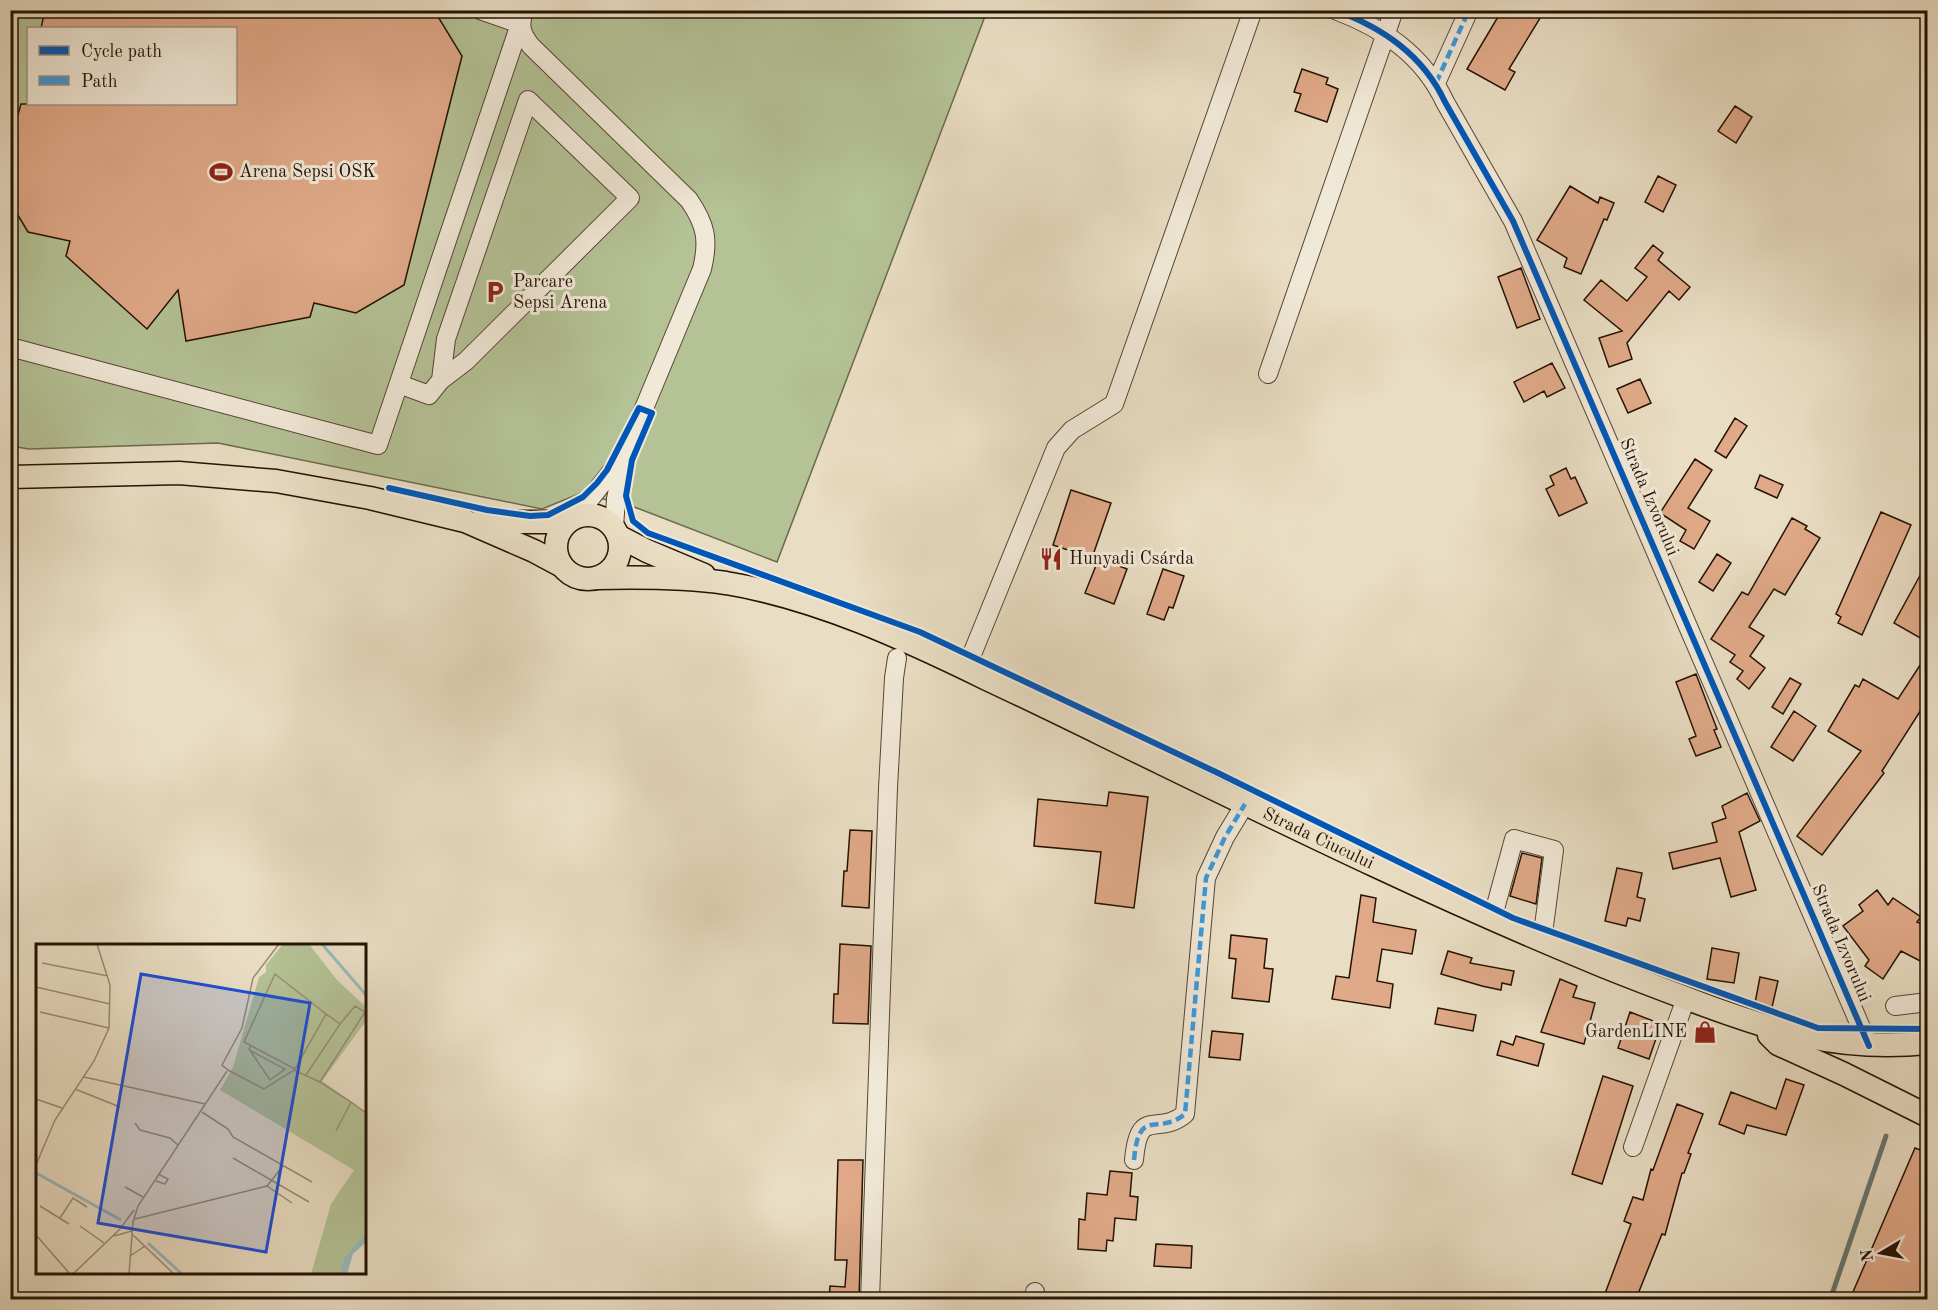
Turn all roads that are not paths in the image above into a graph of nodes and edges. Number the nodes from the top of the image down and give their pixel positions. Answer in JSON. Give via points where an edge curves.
{"nodes":[{"id":1,"x":480,"y":10,"type":"edge"},
{"id":2,"x":1253,"y":10,"type":"edge"},
{"id":3,"x":1335,"y":10,"type":"edge"},
{"id":4,"x":1394,"y":10,"type":"edge"},
{"id":5,"x":1469,"y":10,"type":"edge"},
{"id":6,"x":522,"y":17,"type":"edge"},
{"id":7,"x":1384,"y":34,"type":"junction"},
{"id":8,"x":1436,"y":83,"type":"junction"},
{"id":9,"x":10,"y":347,"type":"edge"},
{"id":10,"x":1268,"y":374,"type":"dead end"},
{"id":11,"x":441,"y":380,"type":"junction"},
{"id":12,"x":399,"y":384,"type":"junction"},
{"id":13,"x":625,"y":454,"type":"junction"},
{"id":14,"x":10,"y":477,"type":"edge"},
{"id":15,"x":572,"y":519,"type":"junction"},
{"id":16,"x":465,"y":521,"type":"junction"},
{"id":17,"x":616,"y":532,"type":"junction"},
{"id":18,"x":562,"y":566,"type":"junction"},
{"id":19,"x":597,"y":578,"type":"junction"},
{"id":20,"x":725,"y":583,"type":"junction"},
{"id":21,"x":897,"y":658,"type":"dead end"},
{"id":22,"x":966,"y":669,"type":"junction"},
{"id":23,"x":1245,"y":804,"type":"junction"},
{"id":24,"x":1492,"y":920,"type":"junction"},
{"id":25,"x":1542,"y":941,"type":"junction"},
{"id":26,"x":1686,"y":998,"type":"junction"},
{"id":27,"x":1928,"y":1002,"type":"edge"},
{"id":28,"x":1895,"y":1006,"type":"dead end"},
{"id":29,"x":1756,"y":1024,"type":"junction"},
{"id":30,"x":1928,"y":1043,"type":"edge"},
{"id":31,"x":1869,"y":1046,"type":"junction"},
{"id":32,"x":1928,"y":1116,"type":"edge"},
{"id":33,"x":1633,"y":1148,"type":"dead end"},
{"id":34,"x":1134,"y":1160,"type":"dead end"},
{"id":35,"x":870,"y":1299,"type":"edge"}],
"edges":[{"from":1,"to":6,"type":"street"},
{"from":2,"to":22,"type":"street","via":[[1114,404],[1072,430],[1056,448]]},
{"from":3,"to":7,"type":"street","name":"Strada Izvorului"},
{"from":4,"to":7,"type":"street"},
{"from":5,"to":8,"type":"street"},
{"from":6,"to":12,"type":"street"},
{"from":6,"to":13,"type":"street","via":[[522,35],[531,46],[689,200],[706,234],[702,269]]},
{"from":7,"to":8,"type":"street","name":"Strada Izvorului","via":[[1420,62]]},
{"from":7,"to":10,"type":"street"},
{"from":8,"to":31,"type":"street","name":"Strada Izvorului","via":[[1525,247]]},
{"from":9,"to":12,"type":"street","via":[[378,445]]},
{"from":11,"to":11,"type":"street","via":[[466,361],[630,198],[528,100],[446,339]]},
{"from":11,"to":12,"type":"street","via":[[429,395]]},
{"from":13,"to":15,"type":"street"},
{"from":13,"to":17,"type":"street","via":[[616,499]]},
{"from":14,"to":16,"type":"main road","via":[[151,472],[240,477],[370,498]]},
{"from":15,"to":16,"type":"main road"},
{"from":15,"to":17,"type":"main road","via":[[586,514],[596,516],[606,520]]},
{"from":15,"to":18,"type":"main road","via":[[560,530],[557,540]]},
{"from":16,"to":18,"type":"main road"},
{"from":17,"to":19,"type":"main road","via":[[619,557],[614,566]]},
{"from":17,"to":20,"type":"main road","via":[[647,551]]},
{"from":18,"to":19,"type":"main road","via":[[576,577]]},
{"from":19,"to":20,"type":"main road"},
{"from":20,"to":22,"type":"main road","name":"Strada Ciucului","via":[[814,606]]},
{"from":21,"to":35,"type":"street","via":[[888,788]]},
{"from":22,"to":23,"type":"main road","name":"Strada Ciucului"},
{"from":23,"to":24,"type":"main road","name":"Strada Ciucului"},
{"from":23,"to":34,"type":"street","via":[[1206,878],[1185,1114],[1140,1131]]},
{"from":24,"to":25,"type":"main road","name":"Strada Ciucului"},
{"from":24,"to":25,"type":"street","via":[[1514,840],[1554,850]]},
{"from":25,"to":26,"type":"main road","name":"Strada Ciucului"},
{"from":26,"to":29,"type":"main road","name":"Strada Ciucului"},
{"from":26,"to":33,"type":"street"},
{"from":27,"to":28,"type":"street"},
{"from":29,"to":31,"type":"main road","name":"Strada Ciucului","via":[[1815,1039]]},
{"from":29,"to":32,"type":"main road","via":[[1778,1044]]},
{"from":30,"to":31,"type":"main road","name":"Strada Ciucului"}]}
